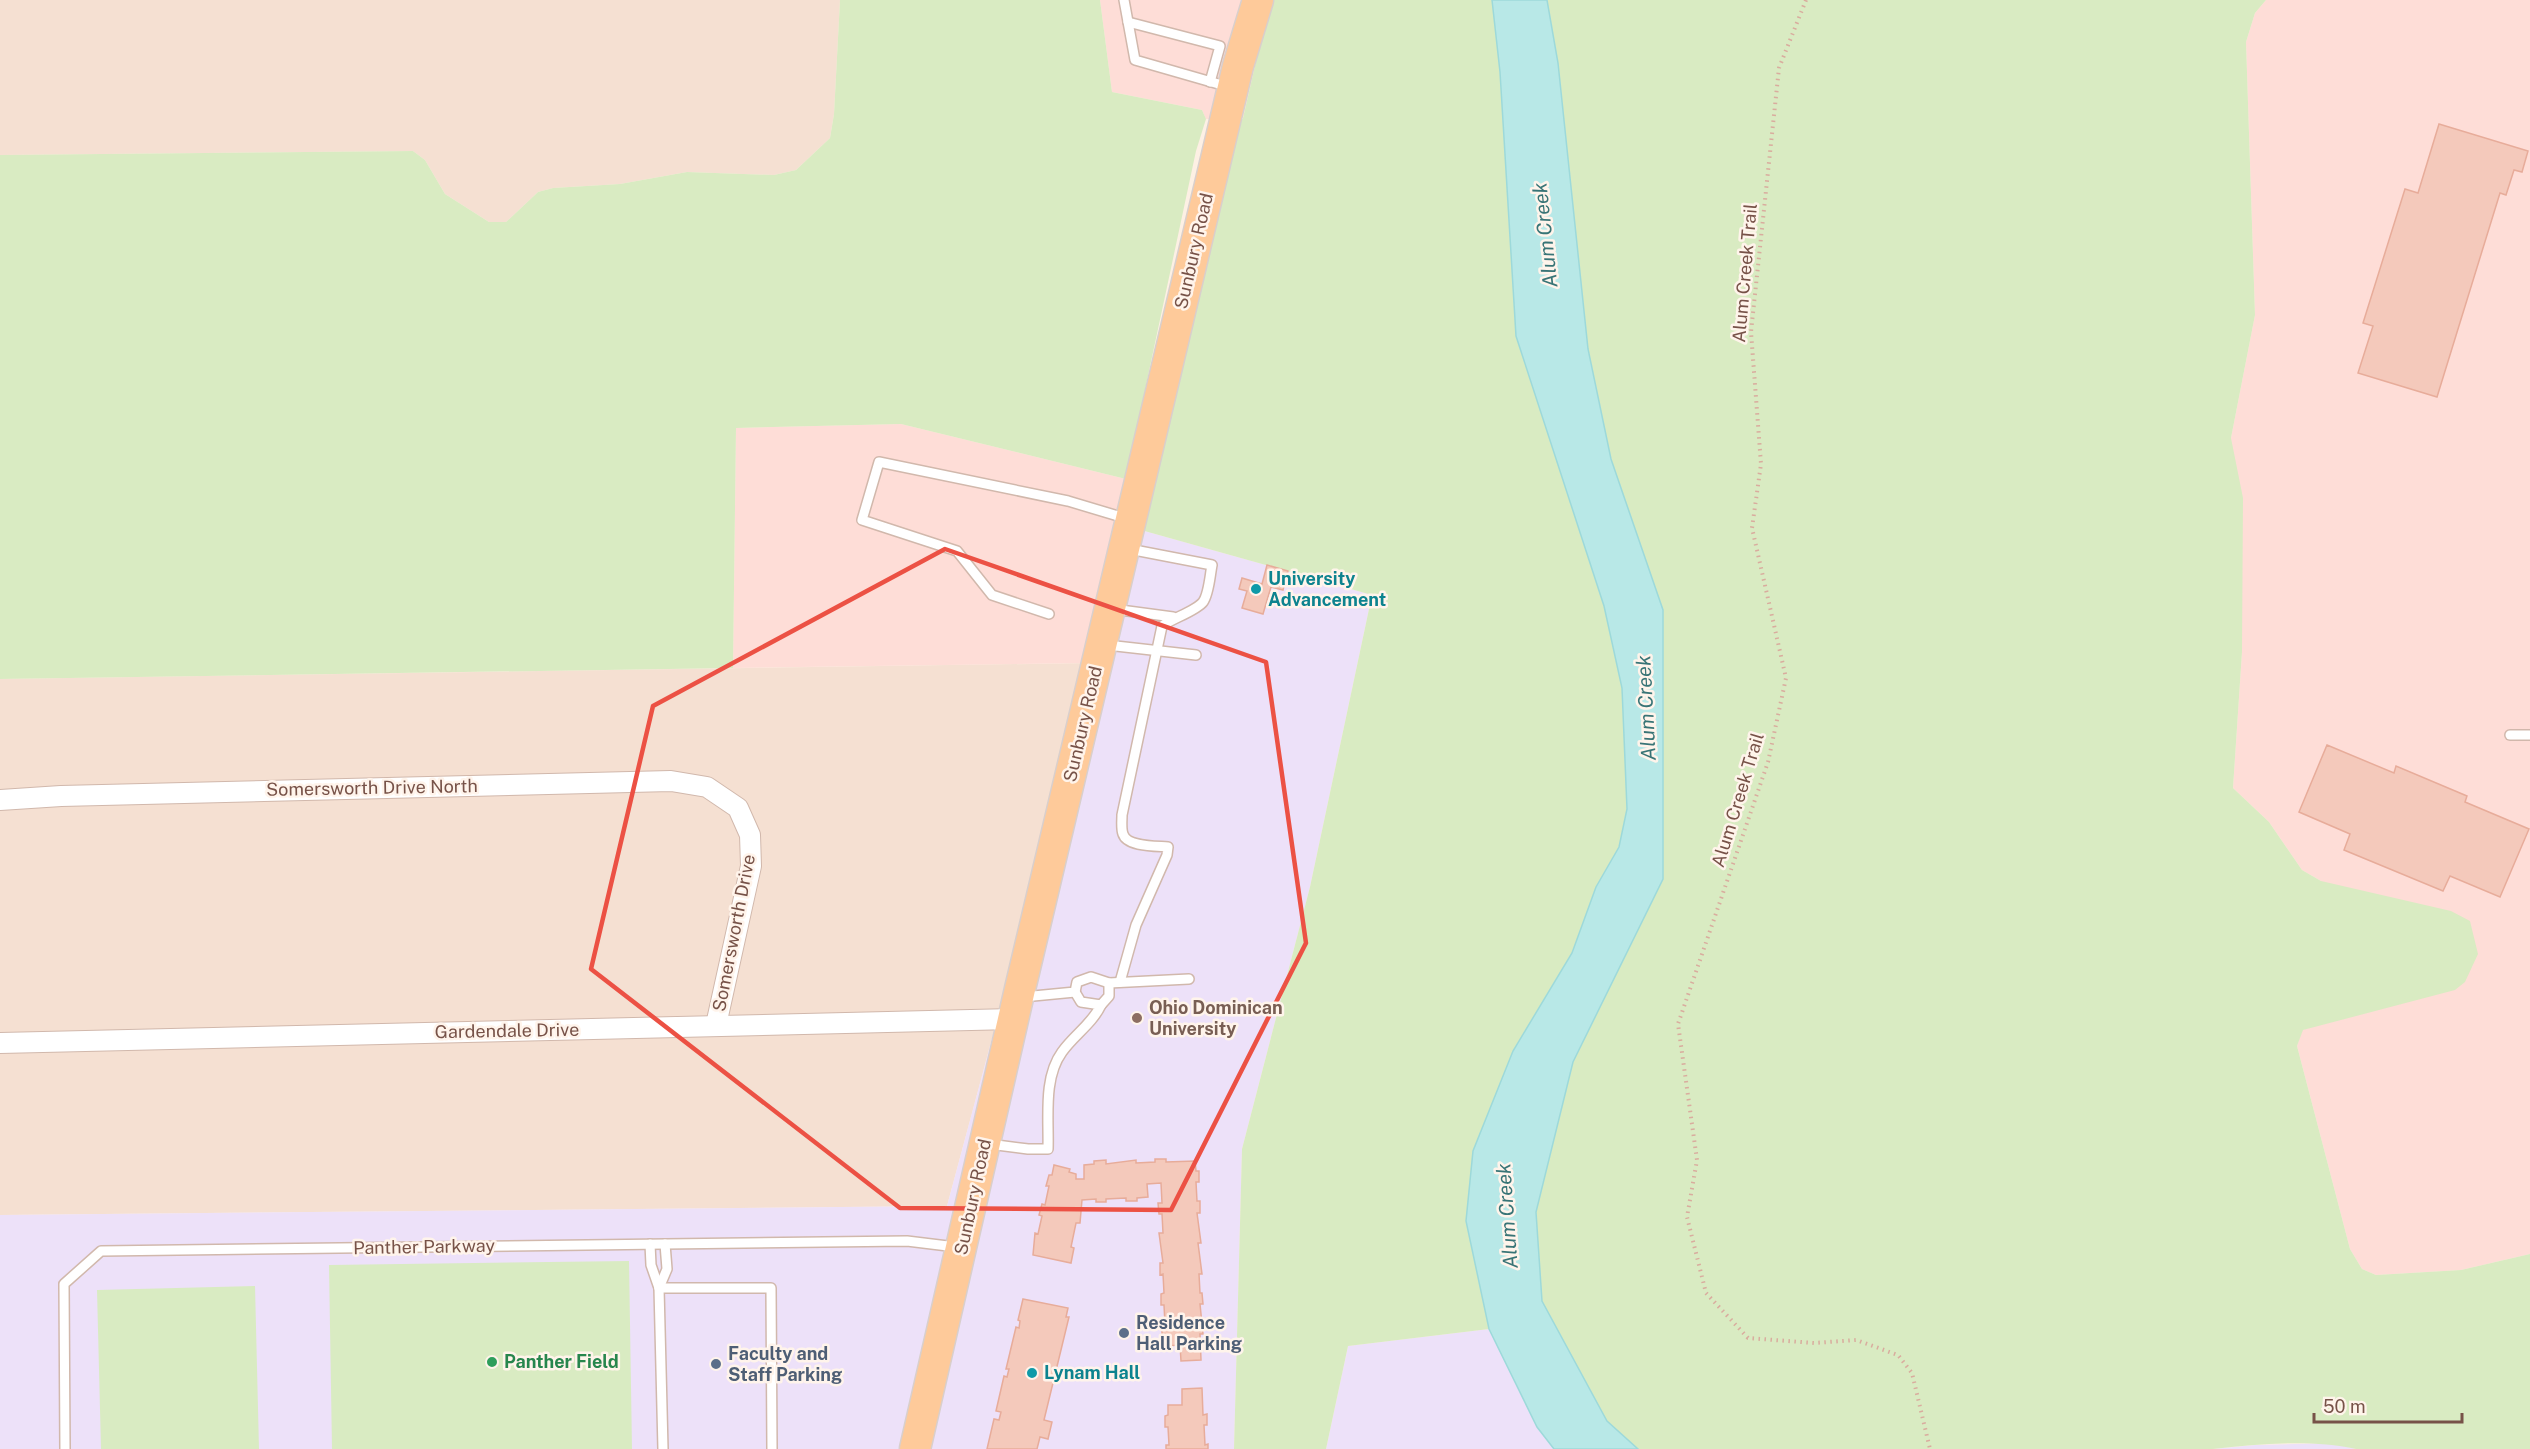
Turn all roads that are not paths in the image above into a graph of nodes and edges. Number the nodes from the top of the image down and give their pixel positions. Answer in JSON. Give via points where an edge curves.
{"nodes":[{"id":1,"x":1124,"y":0,"type":"edge"},
{"id":2,"x":1258,"y":0,"type":"edge"},
{"id":3,"x":1128,"y":21,"type":"junction"},
{"id":4,"x":1222,"y":85,"type":"junction"},
{"id":5,"x":1127,"y":534,"type":"junction"},
{"id":6,"x":1109,"y":609,"type":"junction"},
{"id":7,"x":1049,"y":614,"type":"dead end"},
{"id":8,"x":1173,"y":617,"type":"junction"},
{"id":9,"x":1101,"y":644,"type":"junction"},
{"id":10,"x":1156,"y":651,"type":"junction"},
{"id":11,"x":1197,"y":655,"type":"dead end"},
{"id":12,"x":2510,"y":735,"type":"dead end"},
{"id":13,"x":2530,"y":735,"type":"edge"},
{"id":14,"x":0,"y":800,"type":"edge"},
{"id":15,"x":738,"y":808,"type":"joint"},
{"id":16,"x":1189,"y":979,"type":"dead end"},
{"id":17,"x":1120,"y":982,"type":"junction"},
{"id":18,"x":1109,"y":983,"type":"junction"},
{"id":19,"x":1075,"y":992,"type":"junction"},
{"id":20,"x":1101,"y":1005,"type":"junction"},
{"id":21,"x":1015,"y":1008,"type":"junction"},
{"id":22,"x":716,"y":1025,"type":"junction"},
{"id":23,"x":0,"y":1043,"type":"edge"},
{"id":24,"x":984,"y":1143,"type":"junction"},
{"id":25,"x":650,"y":1244,"type":"junction"},
{"id":26,"x":665,"y":1244,"type":"junction"},
{"id":27,"x":962,"y":1248,"type":"junction"},
{"id":28,"x":659,"y":1288,"type":"junction"},
{"id":29,"x":65,"y":1449,"type":"edge"},
{"id":30,"x":663,"y":1449,"type":"edge"},
{"id":31,"x":772,"y":1449,"type":"edge"},
{"id":32,"x":915,"y":1449,"type":"edge"}],
"edges":[{"from":1,"to":3,"type":"lane"},
{"from":2,"to":4,"type":"main road","name":"Sunbury Road"},
{"from":3,"to":4,"type":"lane","via":[[1135,60]]},
{"from":3,"to":4,"type":"lane","via":[[1220,46]]},
{"from":4,"to":5,"type":"main road","name":"Sunbury Road"},
{"from":5,"to":6,"type":"main road","name":"Sunbury Road"},
{"from":5,"to":7,"type":"lane","via":[[1068,501],[879,462],[862,520],[957,551],[992,595]]},
{"from":5,"to":8,"type":"lane","via":[[1212,565],[1205,601]]},
{"from":6,"to":8,"type":"lane"},
{"from":6,"to":9,"type":"main road","name":"Sunbury Road"},
{"from":8,"to":10,"type":"lane","via":[[1162,626]]},
{"from":9,"to":10,"type":"lane"},
{"from":9,"to":21,"type":"main road","name":"Sunbury Road"},
{"from":10,"to":11,"type":"lane"},
{"from":10,"to":17,"type":"lane","via":[[1122,815],[1122,833],[1134,843],[1168,847],[1136,925]]},
{"from":12,"to":13,"type":"lane"},
{"from":14,"to":15,"type":"street","name":"Somersworth Drive North","via":[[671,781],[707,787]]},
{"from":15,"to":22,"type":"street","name":"Somersworth Drive","via":[[750,835],[751,866]]},
{"from":16,"to":17,"type":"lane"},
{"from":17,"to":18,"type":"lane"},
{"from":18,"to":19,"type":"lane","via":[[1091,977],[1077,982]]},
{"from":18,"to":20,"type":"lane","via":[[1109,996]]},
{"from":19,"to":20,"type":"lane","via":[[1081,1002]]},
{"from":19,"to":21,"type":"lane"},
{"from":20,"to":24,"type":"lane","via":[[1055,1063],[1048,1149]]},
{"from":21,"to":22,"type":"street","name":"Gardendale Drive"},
{"from":21,"to":24,"type":"main road","name":"Sunbury Road"},
{"from":22,"to":23,"type":"street","name":"Gardendale Drive"},
{"from":24,"to":27,"type":"main road","name":"Sunbury Road"},
{"from":25,"to":26,"type":"lane","name":"Panther Parkway"},
{"from":25,"to":28,"type":"lane","via":[[651,1265]]},
{"from":25,"to":29,"type":"lane","name":"Panther Parkway","via":[[101,1251],[64,1284]]},
{"from":26,"to":27,"type":"lane","name":"Panther Parkway","via":[[907,1241]]},
{"from":26,"to":28,"type":"lane","via":[[667,1269]]},
{"from":27,"to":32,"type":"main road","name":"Sunbury Road"},
{"from":28,"to":30,"type":"lane"},
{"from":28,"to":31,"type":"lane","via":[[771,1288]]}]}
